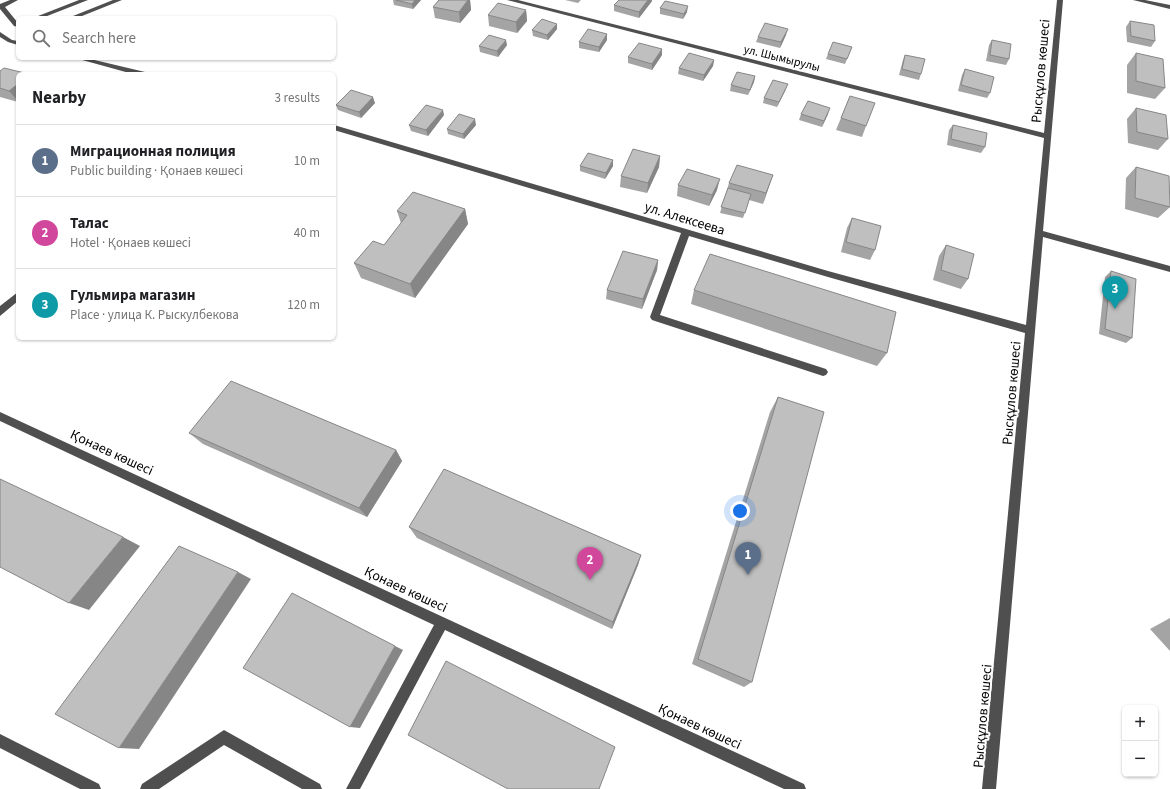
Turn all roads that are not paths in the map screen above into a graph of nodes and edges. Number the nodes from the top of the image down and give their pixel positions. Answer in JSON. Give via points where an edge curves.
{"nodes":[{"id":1,"x":15,"y":0,"type":"edge"},
{"id":2,"x":85,"y":0,"type":"edge"},
{"id":3,"x":119,"y":0,"type":"edge"},
{"id":4,"x":510,"y":0,"type":"edge"},
{"id":5,"x":1060,"y":0,"type":"edge"},
{"id":6,"x":1136,"y":0,"type":"edge"},
{"id":7,"x":1170,"y":7,"type":"edge"},
{"id":8,"x":41,"y":16,"type":"edge"},
{"id":9,"x":76,"y":16,"type":"edge"},
{"id":10,"x":8,"y":29,"type":"edge"},
{"id":11,"x":16,"y":39,"type":"edge"},
{"id":12,"x":10,"y":41,"type":"junction"},
{"id":13,"x":16,"y":42,"type":"edge"},
{"id":14,"x":0,"y":45,"type":"edge"},
{"id":15,"x":86,"y":60,"type":"edge"},
{"id":16,"x":134,"y":72,"type":"edge"},
{"id":17,"x":336,"y":128,"type":"edge"},
{"id":18,"x":1048,"y":137,"type":"junction"},
{"id":19,"x":686,"y":232,"type":"junction"},
{"id":20,"x":1040,"y":233,"type":"junction"},
{"id":21,"x":1170,"y":269,"type":"edge"},
{"id":22,"x":16,"y":298,"type":"edge"},
{"id":23,"x":0,"y":312,"type":"edge"},
{"id":24,"x":1030,"y":330,"type":"junction"},
{"id":25,"x":823,"y":372,"type":"dead end"},
{"id":26,"x":0,"y":416,"type":"edge"},
{"id":27,"x":442,"y":622,"type":"junction"},
{"id":28,"x":0,"y":741,"type":"edge"},
{"id":29,"x":94,"y":789,"type":"edge"},
{"id":30,"x":147,"y":789,"type":"edge"},
{"id":31,"x":315,"y":789,"type":"edge"},
{"id":32,"x":353,"y":789,"type":"edge"},
{"id":33,"x":800,"y":789,"type":"edge"},
{"id":34,"x":989,"y":789,"type":"edge"}],
"edges":[{"from":1,"to":10,"type":"street","via":[[1,6]]},
{"from":2,"to":8,"type":"street"},
{"from":3,"to":9,"type":"street"},
{"from":4,"to":18,"type":"street","name":"ул. Шымырулы"},
{"from":5,"to":18,"type":"street","name":"Рысқұлов көшесі"},
{"from":6,"to":7,"type":"street"},
{"from":10,"to":12,"type":"street"},
{"from":11,"to":12,"type":"street"},
{"from":12,"to":13,"type":"street"},
{"from":12,"to":14,"type":"street"},
{"from":15,"to":16,"type":"street"},
{"from":17,"to":19,"type":"street","name":"ул. Алексеева"},
{"from":18,"to":20,"type":"street","name":"Рысқұлов көшесі"},
{"from":19,"to":24,"type":"street","name":"ул. Алексеева"},
{"from":19,"to":25,"type":"street","via":[[655,317]]},
{"from":20,"to":21,"type":"street"},
{"from":20,"to":24,"type":"street","name":"Рысқұлов көшесі"},
{"from":22,"to":23,"type":"street"},
{"from":24,"to":34,"type":"street","name":"Рысқұлов көшесі"},
{"from":26,"to":27,"type":"street","name":"Қонаев көшесі"},
{"from":27,"to":32,"type":"street"},
{"from":27,"to":33,"type":"street","name":"Қонаев көшесі"},
{"from":28,"to":29,"type":"street"},
{"from":30,"to":31,"type":"street","via":[[224,737]]}]}
